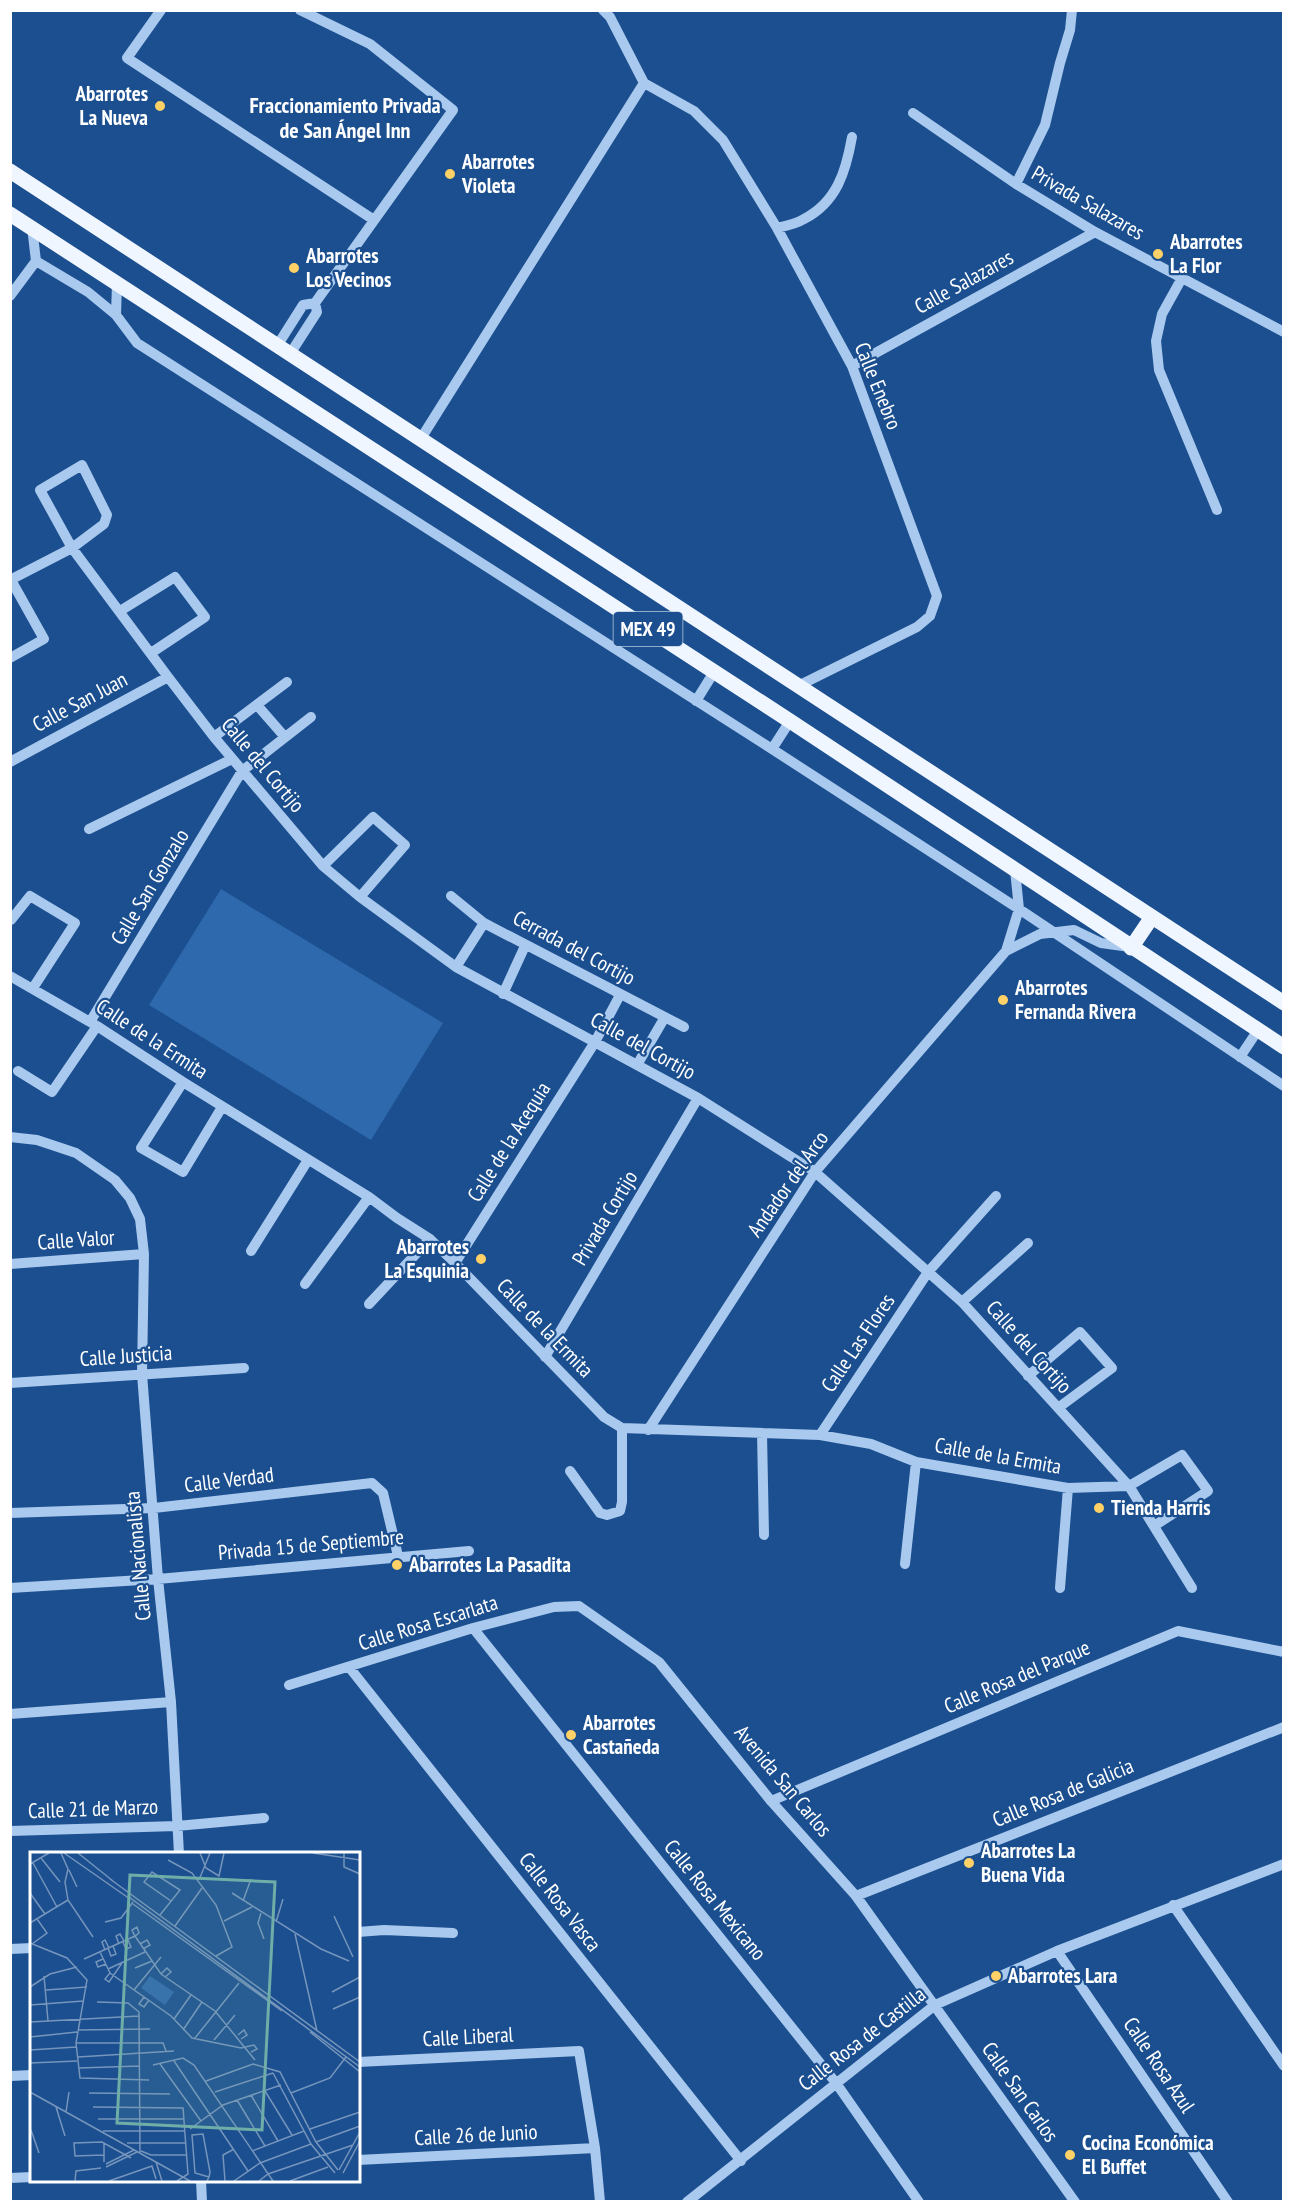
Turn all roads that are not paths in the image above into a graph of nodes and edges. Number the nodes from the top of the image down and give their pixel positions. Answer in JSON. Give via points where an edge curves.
{"nodes":[{"id":1,"x":161,"y":10,"type":"edge"},
{"id":2,"x":300,"y":10,"type":"edge"},
{"id":3,"x":1072,"y":10,"type":"edge"},
{"id":4,"x":608,"y":13,"type":"edge"},
{"id":5,"x":644,"y":83,"type":"junction"},
{"id":6,"x":913,"y":113,"type":"dead end"},
{"id":7,"x":852,"y":137,"type":"dead end"},
{"id":8,"x":10,"y":171,"type":"edge"},
{"id":9,"x":1016,"y":184,"type":"junction"},
{"id":10,"x":10,"y":214,"type":"edge"},
{"id":11,"x":374,"y":220,"type":"junction"},
{"id":12,"x":32,"y":227,"type":"junction"},
{"id":13,"x":777,"y":228,"type":"junction"},
{"id":14,"x":1095,"y":232,"type":"junction"},
{"id":15,"x":36,"y":261,"type":"junction"},
{"id":16,"x":1182,"y":278,"type":"junction"},
{"id":17,"x":117,"y":283,"type":"junction"},
{"id":18,"x":10,"y":296,"type":"edge"},
{"id":19,"x":315,"y":303,"type":"junction"},
{"id":20,"x":116,"y":315,"type":"junction"},
{"id":21,"x":1284,"y":332,"type":"edge"},
{"id":22,"x":283,"y":350,"type":"junction"},
{"id":23,"x":852,"y":366,"type":"junction"},
{"id":24,"x":420,"y":440,"type":"junction"},
{"id":25,"x":1217,"y":510,"type":"dead end"},
{"id":26,"x":72,"y":548,"type":"junction"},
{"id":27,"x":11,"y":580,"type":"edge"},
{"id":28,"x":120,"y":611,"type":"junction"},
{"id":29,"x":151,"y":653,"type":"junction"},
{"id":30,"x":10,"y":658,"type":"edge"},
{"id":31,"x":714,"y":672,"type":"junction"},
{"id":32,"x":168,"y":677,"type":"junction"},
{"id":33,"x":287,"y":682,"type":"dead end"},
{"id":34,"x":798,"y":686,"type":"junction"},
{"id":35,"x":696,"y":701,"type":"junction"},
{"id":36,"x":257,"y":705,"type":"junction"},
{"id":37,"x":310,"y":717,"type":"dead end"},
{"id":38,"x":790,"y":721,"type":"junction"},
{"id":39,"x":284,"y":736,"type":"junction"},
{"id":40,"x":214,"y":737,"type":"junction"},
{"id":41,"x":772,"y":749,"type":"junction"},
{"id":42,"x":232,"y":759,"type":"junction"},
{"id":43,"x":10,"y":762,"type":"edge"},
{"id":44,"x":242,"y":771,"type":"junction"},
{"id":45,"x":89,"y":829,"type":"dead end"},
{"id":46,"x":323,"y":867,"type":"junction"},
{"id":47,"x":1015,"y":870,"type":"junction"},
{"id":48,"x":451,"y":896,"type":"dead end"},
{"id":49,"x":360,"y":897,"type":"junction"},
{"id":50,"x":1019,"y":909,"type":"junction"},
{"id":51,"x":1152,"y":917,"type":"junction"},
{"id":52,"x":11,"y":920,"type":"edge"},
{"id":53,"x":484,"y":923,"type":"junction"},
{"id":54,"x":1051,"y":931,"type":"junction"},
{"id":55,"x":525,"y":946,"type":"junction"},
{"id":56,"x":1131,"y":948,"type":"junction"},
{"id":57,"x":1006,"y":951,"type":"junction"},
{"id":58,"x":456,"y":967,"type":"junction"},
{"id":59,"x":10,"y":976,"type":"edge"},
{"id":60,"x":33,"y":988,"type":"junction"},
{"id":61,"x":503,"y":994,"type":"junction"},
{"id":62,"x":620,"y":995,"type":"junction"},
{"id":63,"x":1284,"y":1003,"type":"edge"},
{"id":64,"x":665,"y":1017,"type":"junction"},
{"id":65,"x":94,"y":1024,"type":"junction"},
{"id":66,"x":684,"y":1027,"type":"dead end"},
{"id":67,"x":1258,"y":1030,"type":"junction"},
{"id":68,"x":595,"y":1042,"type":"junction"},
{"id":69,"x":1284,"y":1047,"type":"edge"},
{"id":70,"x":1240,"y":1057,"type":"junction"},
{"id":71,"x":637,"y":1065,"type":"junction"},
{"id":72,"x":18,"y":1071,"type":"dead end"},
{"id":73,"x":183,"y":1082,"type":"junction"},
{"id":74,"x":1284,"y":1086,"type":"edge"},
{"id":75,"x":698,"y":1098,"type":"junction"},
{"id":76,"x":222,"y":1107,"type":"junction"},
{"id":77,"x":10,"y":1137,"type":"edge"},
{"id":78,"x":308,"y":1160,"type":"junction"},
{"id":79,"x":815,"y":1172,"type":"junction"},
{"id":80,"x":996,"y":1196,"type":"dead end"},
{"id":81,"x":369,"y":1197,"type":"junction"},
{"id":82,"x":430,"y":1239,"type":"junction"},
{"id":83,"x":1028,"y":1243,"type":"dead end"},
{"id":84,"x":251,"y":1251,"type":"dead end"},
{"id":85,"x":144,"y":1254,"type":"junction"},
{"id":86,"x":455,"y":1263,"type":"junction"},
{"id":87,"x":10,"y":1264,"type":"edge"},
{"id":88,"x":928,"y":1272,"type":"junction"},
{"id":89,"x":305,"y":1284,"type":"dead end"},
{"id":90,"x":962,"y":1302,"type":"junction"},
{"id":91,"x":369,"y":1304,"type":"dead end"},
{"id":92,"x":545,"y":1357,"type":"junction"},
{"id":93,"x":244,"y":1368,"type":"dead end"},
{"id":94,"x":142,"y":1374,"type":"junction"},
{"id":95,"x":1028,"y":1376,"type":"junction"},
{"id":96,"x":10,"y":1383,"type":"edge"},
{"id":97,"x":1058,"y":1408,"type":"junction"},
{"id":98,"x":622,"y":1428,"type":"junction"},
{"id":99,"x":648,"y":1430,"type":"junction"},
{"id":100,"x":762,"y":1433,"type":"junction"},
{"id":101,"x":820,"y":1435,"type":"junction"},
{"id":102,"x":916,"y":1462,"type":"junction"},
{"id":103,"x":570,"y":1471,"type":"dead end"},
{"id":104,"x":1129,"y":1486,"type":"junction"},
{"id":105,"x":1068,"y":1488,"type":"junction"},
{"id":106,"x":154,"y":1508,"type":"junction"},
{"id":107,"x":10,"y":1513,"type":"edge"},
{"id":108,"x":1154,"y":1526,"type":"junction"},
{"id":109,"x":764,"y":1535,"type":"dead end"},
{"id":110,"x":469,"y":1551,"type":"dead end"},
{"id":111,"x":398,"y":1556,"type":"junction"},
{"id":112,"x":905,"y":1564,"type":"dead end"},
{"id":113,"x":158,"y":1579,"type":"junction"},
{"id":114,"x":10,"y":1588,"type":"edge"},
{"id":115,"x":1060,"y":1588,"type":"dead end"},
{"id":116,"x":1191,"y":1588,"type":"dead end"},
{"id":117,"x":579,"y":1606,"type":"joint"},
{"id":118,"x":473,"y":1628,"type":"junction"},
{"id":119,"x":1284,"y":1652,"type":"edge"},
{"id":120,"x":349,"y":1667,"type":"junction"},
{"id":121,"x":289,"y":1685,"type":"dead end"},
{"id":122,"x":171,"y":1702,"type":"junction"},
{"id":123,"x":10,"y":1714,"type":"edge"},
{"id":124,"x":1284,"y":1727,"type":"edge"},
{"id":125,"x":771,"y":1801,"type":"junction"},
{"id":126,"x":264,"y":1818,"type":"dead end"},
{"id":127,"x":177,"y":1826,"type":"junction"},
{"id":128,"x":10,"y":1831,"type":"edge"},
{"id":129,"x":179,"y":1852,"type":"edge"},
{"id":130,"x":1284,"y":1864,"type":"edge"},
{"id":131,"x":856,"y":1896,"type":"junction"},
{"id":132,"x":1173,"y":1905,"type":"junction"},
{"id":133,"x":360,"y":1932,"type":"edge"},
{"id":134,"x":453,"y":1933,"type":"dead end"},
{"id":135,"x":30,"y":1948,"type":"edge"},
{"id":136,"x":10,"y":1949,"type":"edge"},
{"id":137,"x":1057,"y":1950,"type":"junction"},
{"id":138,"x":934,"y":2005,"type":"junction"},
{"id":139,"x":360,"y":2062,"type":"edge"},
{"id":140,"x":1284,"y":2066,"type":"edge"},
{"id":141,"x":30,"y":2075,"type":"edge"},
{"id":142,"x":10,"y":2076,"type":"edge"},
{"id":143,"x":836,"y":2083,"type":"junction"},
{"id":144,"x":595,"y":2148,"type":"junction"},
{"id":145,"x":360,"y":2160,"type":"edge"},
{"id":146,"x":741,"y":2161,"type":"junction"},
{"id":147,"x":30,"y":2177,"type":"edge"},
{"id":148,"x":10,"y":2178,"type":"edge"},
{"id":149,"x":201,"y":2182,"type":"edge"},
{"id":150,"x":202,"y":2202,"type":"edge"},
{"id":151,"x":600,"y":2202,"type":"edge"},
{"id":152,"x":687,"y":2202,"type":"edge"},
{"id":153,"x":919,"y":2202,"type":"edge"},
{"id":154,"x":1075,"y":2202,"type":"edge"},
{"id":155,"x":1228,"y":2202,"type":"edge"}],
"edges":[{"from":1,"to":11,"type":"street","via":[[127,58]]},
{"from":2,"to":11,"type":"street","via":[[370,44],[453,110]]},
{"from":3,"to":9,"type":"street","via":[[1045,126]]},
{"from":4,"to":5,"type":"street"},
{"from":5,"to":13,"type":"street","name":"Calle Enebro","via":[[694,111],[723,140]]},
{"from":5,"to":24,"type":"street"},
{"from":6,"to":9,"type":"street","name":"Privada Salazares"},
{"from":7,"to":13,"type":"street","via":[[848,162],[832,197],[805,219]]},
{"from":8,"to":22,"type":"main road","number":"MEX 49"},
{"from":9,"to":14,"type":"street","name":"Privada Salazares"},
{"from":10,"to":12,"type":"main road","number":"MEX 49"},
{"from":11,"to":19,"type":"street"},
{"from":12,"to":15,"type":"street"},
{"from":12,"to":17,"type":"main road","number":"MEX 49"},
{"from":13,"to":23,"type":"street","name":"Calle Enebro"},
{"from":14,"to":16,"type":"street","name":"Privada Salazares"},
{"from":14,"to":23,"type":"street","name":"Calle Salazares"},
{"from":15,"to":18,"type":"street"},
{"from":15,"to":20,"type":"street","via":[[88,292]]},
{"from":16,"to":21,"type":"street","name":"Privada Salazares"},
{"from":16,"to":25,"type":"street","via":[[1162,314],[1156,341],[1159,370]]},
{"from":17,"to":20,"type":"street"},
{"from":17,"to":31,"type":"main road","number":"MEX 49"},
{"from":19,"to":22,"type":"street","via":[[317,312]]},
{"from":19,"to":22,"type":"street","via":[[303,305]]},
{"from":20,"to":35,"type":"street","via":[[137,344]]},
{"from":22,"to":24,"type":"main road","number":"MEX 49"},
{"from":23,"to":34,"type":"street","name":"Calle Enebro","via":[[937,596],[930,616],[917,627]]},
{"from":24,"to":34,"type":"main road","number":"MEX 49"},
{"from":26,"to":26,"type":"street","name":"Calle del Cortijo","via":[[40,490],[82,465],[107,514],[104,524]]},
{"from":26,"to":27,"type":"street"},
{"from":26,"to":28,"type":"street","name":"Calle del Cortijo"},
{"from":27,"to":30,"type":"street","via":[[44,639]]},
{"from":28,"to":29,"type":"street","name":"Calle del Cortijo"},
{"from":28,"to":29,"type":"street","via":[[176,577],[205,616]]},
{"from":29,"to":32,"type":"street","name":"Calle del Cortijo"},
{"from":31,"to":35,"type":"street"},
{"from":31,"to":38,"type":"main road","number":"MEX 49"},
{"from":32,"to":40,"type":"street","name":"Calle del Cortijo"},
{"from":32,"to":43,"type":"street","name":"Calle San Juan"},
{"from":33,"to":36,"type":"street"},
{"from":34,"to":51,"type":"main road","number":"MEX 49"},
{"from":35,"to":41,"type":"street"},
{"from":36,"to":39,"type":"street"},
{"from":36,"to":40,"type":"street"},
{"from":37,"to":39,"type":"street","name":"Calle San Gonzalo"},
{"from":38,"to":41,"type":"street"},
{"from":38,"to":47,"type":"main road","number":"MEX 49"},
{"from":39,"to":44,"type":"street","name":"Calle San Gonzalo"},
{"from":40,"to":42,"type":"street","name":"Calle del Cortijo"},
{"from":41,"to":50,"type":"street"},
{"from":42,"to":44,"type":"street","name":"Calle del Cortijo"},
{"from":42,"to":45,"type":"street"},
{"from":44,"to":46,"type":"street","name":"Calle del Cortijo"},
{"from":44,"to":65,"type":"street","name":"Calle San Gonzalo"},
{"from":46,"to":49,"type":"street","name":"Calle del Cortijo"},
{"from":46,"to":49,"type":"street","via":[[373,817],[405,845]]},
{"from":47,"to":50,"type":"street","name":"Andador del Arco"},
{"from":47,"to":56,"type":"main road","number":"MEX 49"},
{"from":48,"to":53,"type":"street","name":"Cerrada del Cortijo"},
{"from":49,"to":58,"type":"street","name":"Calle del Cortijo"},
{"from":50,"to":54,"type":"street"},
{"from":50,"to":57,"type":"street","name":"Andador del Arco"},
{"from":51,"to":56,"type":"main road"},
{"from":51,"to":63,"type":"main road","number":"MEX 49"},
{"from":52,"to":60,"type":"street","via":[[30,896],[75,923]]},
{"from":53,"to":55,"type":"street","name":"Cerrada del Cortijo"},
{"from":53,"to":58,"type":"street"},
{"from":54,"to":56,"type":"street","name":"Andador del Arco","via":[[1074,930],[1101,943]]},
{"from":54,"to":57,"type":"street","name":"Andador del Arco"},
{"from":54,"to":70,"type":"street"},
{"from":55,"to":61,"type":"street"},
{"from":55,"to":62,"type":"street","name":"Cerrada del Cortijo"},
{"from":56,"to":67,"type":"main road","number":"MEX 49"},
{"from":57,"to":79,"type":"street","name":"Andador del Arco"},
{"from":58,"to":61,"type":"street","name":"Calle del Cortijo"},
{"from":59,"to":60,"type":"street","name":"Calle de la Ermita"},
{"from":60,"to":65,"type":"street","name":"Calle de la Ermita"},
{"from":61,"to":68,"type":"street","name":"Calle del Cortijo"},
{"from":62,"to":64,"type":"street","name":"Cerrada del Cortijo"},
{"from":62,"to":68,"type":"street","name":"Calle de la Acequia"},
{"from":64,"to":66,"type":"street","name":"Cerrada del Cortijo"},
{"from":64,"to":71,"type":"street"},
{"from":65,"to":72,"type":"street","name":"Calle San Gonzalo","via":[[52,1092]]},
{"from":65,"to":73,"type":"street","name":"Calle de la Ermita"},
{"from":67,"to":69,"type":"main road","number":"MEX 49"},
{"from":67,"to":70,"type":"street"},
{"from":68,"to":71,"type":"street","name":"Calle del Cortijo"},
{"from":68,"to":86,"type":"street","name":"Calle de la Acequia"},
{"from":70,"to":74,"type":"street"},
{"from":71,"to":75,"type":"street","name":"Calle del Cortijo"},
{"from":73,"to":76,"type":"street","name":"Calle de la Ermita"},
{"from":73,"to":76,"type":"street","via":[[141,1148],[183,1172]]},
{"from":75,"to":79,"type":"street","name":"Calle del Cortijo"},
{"from":75,"to":92,"type":"street","name":"Privada Cortijo"},
{"from":76,"to":78,"type":"street","name":"Calle de la Ermita"},
{"from":77,"to":85,"type":"street","name":"Calle Nacionalista","via":[[37,1140],[76,1153],[115,1180],[140,1219]]},
{"from":78,"to":81,"type":"street","name":"Calle de la Ermita"},
{"from":78,"to":84,"type":"street"},
{"from":79,"to":88,"type":"street","name":"Calle del Cortijo"},
{"from":79,"to":99,"type":"street","name":"Andador del Arco"},
{"from":80,"to":88,"type":"street","name":"Calle Las Flores"},
{"from":81,"to":82,"type":"street","name":"Calle de la Ermita"},
{"from":81,"to":89,"type":"street"},
{"from":82,"to":86,"type":"street","name":"Calle de la Ermita"},
{"from":82,"to":91,"type":"street"},
{"from":83,"to":90,"type":"street"},
{"from":85,"to":87,"type":"street","name":"Calle Valor"},
{"from":85,"to":94,"type":"street","name":"Calle Nacionalista"},
{"from":86,"to":92,"type":"street","name":"Calle de la Ermita"},
{"from":88,"to":90,"type":"street","name":"Calle del Cortijo"},
{"from":88,"to":101,"type":"street","name":"Calle Las Flores"},
{"from":90,"to":95,"type":"street","name":"Calle del Cortijo"},
{"from":92,"to":98,"type":"street","name":"Calle de la Ermita","via":[[604,1417]]},
{"from":93,"to":94,"type":"street","name":"Calle Justicia"},
{"from":94,"to":96,"type":"street","name":"Calle Justicia"},
{"from":94,"to":106,"type":"street","name":"Calle Nacionalista"},
{"from":95,"to":97,"type":"street","name":"Calle del Cortijo"},
{"from":95,"to":97,"type":"street","via":[[1080,1332],[1112,1368]]},
{"from":97,"to":104,"type":"street","name":"Calle del Cortijo"},
{"from":98,"to":99,"type":"street","name":"Calle de la Ermita"},
{"from":98,"to":103,"type":"street","via":[[620,1511],[600,1513]]},
{"from":99,"to":100,"type":"street","name":"Calle de la Ermita"},
{"from":100,"to":101,"type":"street","name":"Calle de la Ermita"},
{"from":100,"to":109,"type":"street"},
{"from":101,"to":102,"type":"street","name":"Calle de la Ermita","via":[[871,1444]]},
{"from":102,"to":105,"type":"street","name":"Calle de la Ermita"},
{"from":102,"to":112,"type":"street"},
{"from":104,"to":105,"type":"street","name":"Calle de la Ermita"},
{"from":104,"to":108,"type":"street","name":"Calle del Cortijo"},
{"from":104,"to":108,"type":"street","via":[[1182,1455],[1208,1491]]},
{"from":105,"to":115,"type":"street"},
{"from":106,"to":107,"type":"street","name":"Calle Verdad"},
{"from":106,"to":111,"type":"street","name":"Calle Verdad","via":[[372,1483],[383,1493]]},
{"from":106,"to":113,"type":"street","name":"Calle Nacionalista"},
{"from":108,"to":116,"type":"street","name":"Calle del Cortijo"},
{"from":110,"to":111,"type":"street","name":"Privada 15 de Septiembre"},
{"from":111,"to":113,"type":"street","name":"Privada 15 de Septiembre"},
{"from":113,"to":114,"type":"street","name":"Privada 15 de Septiembre"},
{"from":113,"to":122,"type":"street","name":"Calle Nacionalista"},
{"from":117,"to":118,"type":"street","name":"Calle Rosa Escarlata","via":[[554,1607]]},
{"from":117,"to":125,"type":"street","name":"Avenida San Carlos","via":[[659,1662]]},
{"from":118,"to":120,"type":"street","name":"Calle Rosa Escarlata"},
{"from":118,"to":143,"type":"street","name":"Calle Rosa Mexicano"},
{"from":119,"to":125,"type":"street","name":"Calle Rosa del Parque","via":[[1178,1631]]},
{"from":120,"to":121,"type":"street","name":"Calle Rosa Escarlata"},
{"from":120,"to":146,"type":"street","name":"Calle Rosa Vasca"},
{"from":122,"to":123,"type":"street"},
{"from":122,"to":127,"type":"street","name":"Calle Nacionalista"},
{"from":124,"to":131,"type":"street","name":"Calle Rosa de Galicia"},
{"from":125,"to":131,"type":"street","name":"Avenida San Carlos"},
{"from":126,"to":127,"type":"street","name":"Calle 21 de Marzo"},
{"from":127,"to":128,"type":"street","name":"Calle 21 de Marzo"},
{"from":127,"to":129,"type":"street","name":"Calle Nacionalista"},
{"from":130,"to":132,"type":"street","name":"Calle Rosa de Castilla"},
{"from":131,"to":138,"type":"street","name":"Avenida San Carlos"},
{"from":132,"to":137,"type":"street","name":"Calle Rosa de Castilla"},
{"from":132,"to":140,"type":"street"},
{"from":133,"to":134,"type":"street"},
{"from":135,"to":136,"type":"street"},
{"from":137,"to":138,"type":"street","name":"Calle Rosa de Castilla"},
{"from":137,"to":155,"type":"street","name":"Calle Rosa Azul"},
{"from":138,"to":143,"type":"street","name":"Calle Rosa de Castilla"},
{"from":138,"to":154,"type":"street","name":"Calle San Carlos"},
{"from":139,"to":144,"type":"street","name":"Calle Liberal","via":[[579,2051]]},
{"from":141,"to":142,"type":"street"},
{"from":143,"to":146,"type":"street","name":"Calle Rosa de Castilla"},
{"from":143,"to":153,"type":"street","name":"Calle Rosa Mexicano"},
{"from":144,"to":145,"type":"street","name":"Calle 26 de Junio"},
{"from":144,"to":151,"type":"street"},
{"from":146,"to":152,"type":"street","name":"Calle Rosa de Castilla"},
{"from":147,"to":148,"type":"street"},
{"from":149,"to":150,"type":"street"}]}
